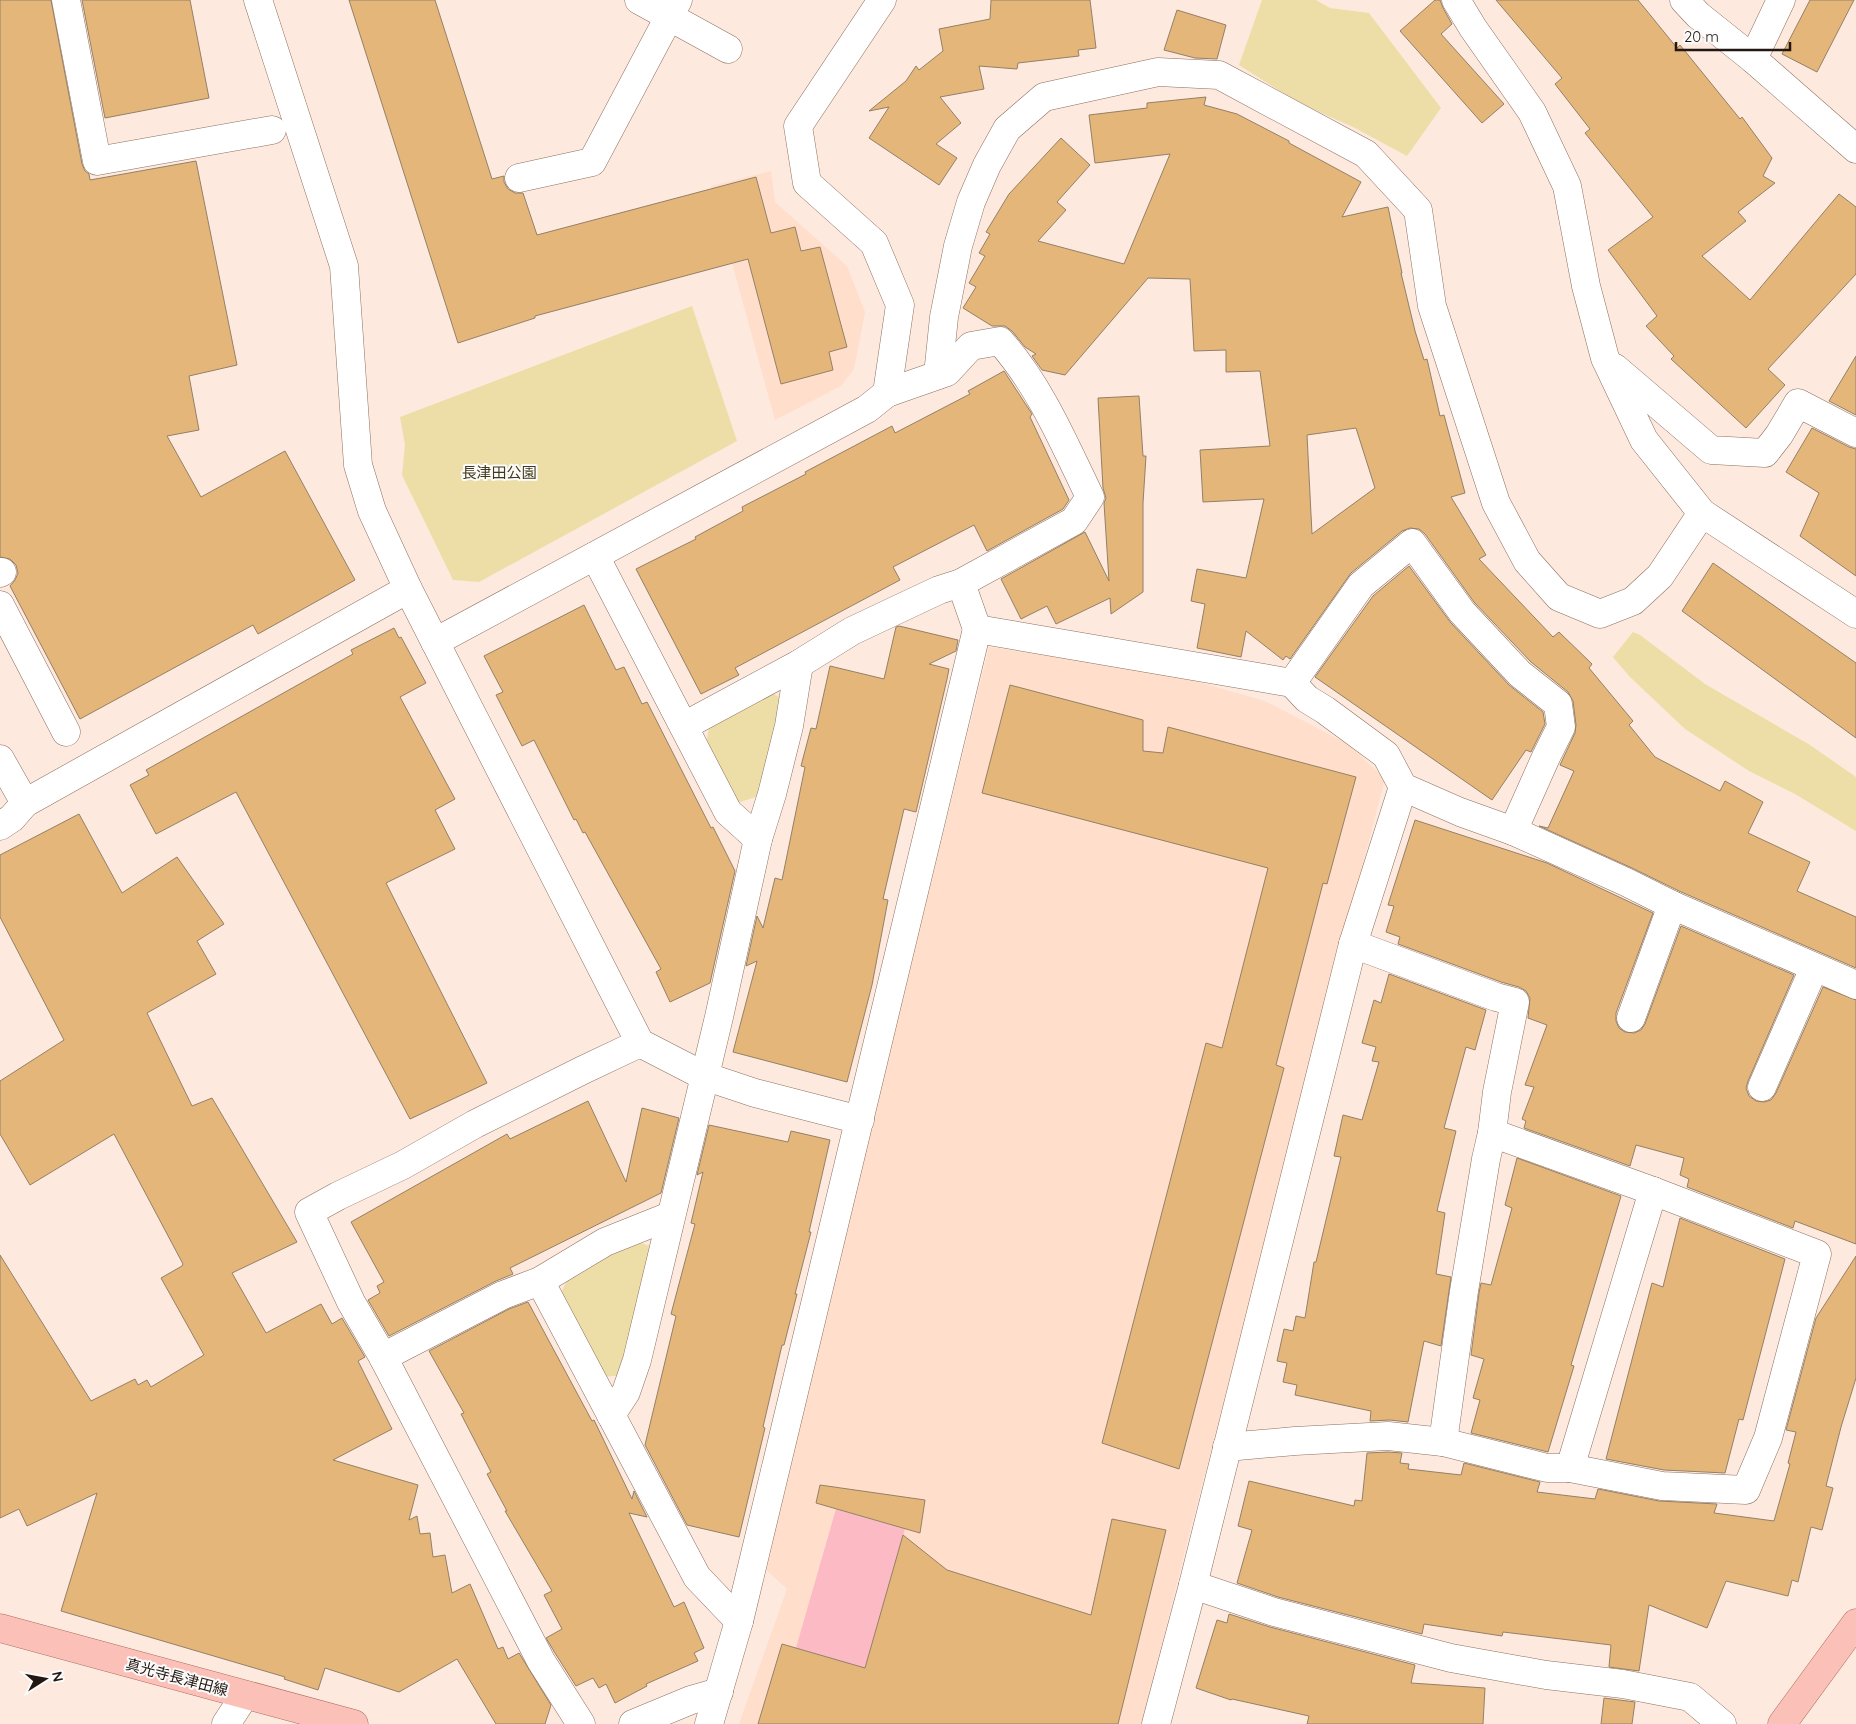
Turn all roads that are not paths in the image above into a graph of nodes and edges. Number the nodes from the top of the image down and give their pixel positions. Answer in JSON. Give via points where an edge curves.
{"nodes":[{"id":1,"x":66,"y":0,"type":"edge"},
{"id":2,"x":258,"y":0,"type":"edge"},
{"id":3,"x":639,"y":0,"type":"edge"},
{"id":4,"x":882,"y":0,"type":"edge"},
{"id":5,"x":1456,"y":0,"type":"edge"},
{"id":6,"x":1684,"y":0,"type":"edge"},
{"id":7,"x":1781,"y":0,"type":"edge"},
{"id":8,"x":674,"y":8,"type":"edge"},
{"id":9,"x":728,"y":48,"type":"dead end"},
{"id":10,"x":1752,"y":59,"type":"junction"},
{"id":11,"x":272,"y":130,"type":"dead end"},
{"id":12,"x":1856,"y":149,"type":"edge"},
{"id":13,"x":518,"y":178,"type":"dead end"},
{"id":14,"x":1605,"y":358,"type":"junction"},
{"id":15,"x":938,"y":375,"type":"junction"},
{"id":16,"x":887,"y":393,"type":"junction"},
{"id":17,"x":1856,"y":433,"type":"edge"},
{"id":18,"x":1702,"y":513,"type":"junction"},
{"id":19,"x":595,"y":556,"type":"junction"},
{"id":20,"x":961,"y":582,"type":"junction"},
{"id":21,"x":408,"y":589,"type":"junction"},
{"id":22,"x":0,"y":605,"type":"edge"},
{"id":23,"x":1856,"y":614,"type":"edge"},
{"id":24,"x":977,"y":629,"type":"junction"},
{"id":25,"x":435,"y":642,"type":"junction"},
{"id":26,"x":799,"y":664,"type":"junction"},
{"id":27,"x":1292,"y":683,"type":"junction"},
{"id":28,"x":684,"y":726,"type":"junction"},
{"id":29,"x":66,"y":732,"type":"dead end"},
{"id":30,"x":0,"y":759,"type":"edge"},
{"id":31,"x":1403,"y":787,"type":"junction"},
{"id":32,"x":25,"y":803,"type":"junction"},
{"id":33,"x":0,"y":826,"type":"edge"},
{"id":34,"x":1513,"y":831,"type":"junction"},
{"id":35,"x":758,"y":838,"type":"junction"},
{"id":36,"x":1672,"y":905,"type":"junction"},
{"id":37,"x":1353,"y":944,"type":"junction"},
{"id":38,"x":1814,"y":968,"type":"junction"},
{"id":39,"x":1856,"y":985,"type":"edge"},
{"id":40,"x":1631,"y":1018,"type":"dead end"},
{"id":41,"x":640,"y":1043,"type":"junction"},
{"id":42,"x":704,"y":1076,"type":"junction"},
{"id":43,"x":1762,"y":1086,"type":"dead end"},
{"id":44,"x":860,"y":1120,"type":"junction"},
{"id":45,"x":1492,"y":1133,"type":"junction"},
{"id":46,"x":1653,"y":1191,"type":"junction"},
{"id":47,"x":670,"y":1216,"type":"junction"},
{"id":48,"x":540,"y":1281,"type":"junction"},
{"id":49,"x":383,"y":1357,"type":"junction"},
{"id":50,"x":611,"y":1415,"type":"junction"},
{"id":51,"x":1443,"y":1442,"type":"junction"},
{"id":52,"x":1227,"y":1447,"type":"junction"},
{"id":53,"x":1570,"y":1468,"type":"junction"},
{"id":54,"x":1194,"y":1585,"type":"junction"},
{"id":55,"x":739,"y":1622,"type":"junction"},
{"id":56,"x":1856,"y":1623,"type":"edge"},
{"id":57,"x":0,"y":1628,"type":"edge"},
{"id":58,"x":719,"y":1692,"type":"junction"},
{"id":59,"x":245,"y":1695,"type":"junction"},
{"id":60,"x":226,"y":1724,"type":"edge"},
{"id":61,"x":354,"y":1724,"type":"edge"},
{"id":62,"x":581,"y":1724,"type":"edge"},
{"id":63,"x":633,"y":1724,"type":"edge"},
{"id":64,"x":709,"y":1724,"type":"edge"},
{"id":65,"x":1156,"y":1724,"type":"edge"},
{"id":66,"x":1722,"y":1724,"type":"edge"},
{"id":67,"x":1782,"y":1724,"type":"edge"}],
"edges":[{"from":1,"to":11,"type":"street","via":[[97,161]]},
{"from":2,"to":21,"type":"street","via":[[344,266],[358,465],[372,511]]},
{"from":3,"to":8,"type":"street"},
{"from":4,"to":16,"type":"street","via":[[798,126],[808,183],[874,243],[900,305]]},
{"from":5,"to":14,"type":"street","via":[[1532,112],[1567,186],[1586,286]]},
{"from":6,"to":10,"type":"street"},
{"from":7,"to":10,"type":"street"},
{"from":8,"to":9,"type":"street"},
{"from":8,"to":13,"type":"street","via":[[592,162]]},
{"from":10,"to":12,"type":"street"},
{"from":14,"to":17,"type":"street","via":[[1710,450],[1765,453],[1780,435],[1798,403]]},
{"from":14,"to":18,"type":"street","via":[[1644,440]]},
{"from":15,"to":16,"type":"street"},
{"from":15,"to":18,"type":"street","via":[[944,317],[958,246],[971,202],[1007,129],[1044,97],[1158,72],[1219,75],[1366,154],[1418,210],[1432,306],[1496,503],[1527,561],[1560,597],[1600,614],[1633,601],[1660,576]]},
{"from":15,"to":20,"type":"street","via":[[947,372],[971,346],[1000,341],[1019,362],[1050,413],[1090,497],[1074,521]]},
{"from":16,"to":19,"type":"street","via":[[867,409]]},
{"from":18,"to":23,"type":"street"},
{"from":19,"to":25,"type":"street"},
{"from":19,"to":28,"type":"street"},
{"from":20,"to":24,"type":"street"},
{"from":20,"to":26,"type":"street","via":[[852,631]]},
{"from":21,"to":25,"type":"street"},
{"from":21,"to":32,"type":"street"},
{"from":22,"to":29,"type":"street"},
{"from":24,"to":27,"type":"street"},
{"from":24,"to":44,"type":"street"},
{"from":25,"to":41,"type":"street"},
{"from":26,"to":28,"type":"street"},
{"from":26,"to":35,"type":"street","via":[[789,726]]},
{"from":27,"to":31,"type":"street","via":[[1307,699],[1386,755]]},
{"from":27,"to":34,"type":"street","via":[[1361,585],[1412,543],[1462,612],[1520,674],[1558,704],[1561,727]]},
{"from":28,"to":35,"type":"street","via":[[728,812]]},
{"from":30,"to":32,"type":"street"},
{"from":31,"to":34,"type":"street"},
{"from":31,"to":37,"type":"street"},
{"from":32,"to":33,"type":"street"},
{"from":34,"to":36,"type":"street"},
{"from":35,"to":42,"type":"street"},
{"from":36,"to":38,"type":"street"},
{"from":36,"to":40,"type":"street"},
{"from":37,"to":45,"type":"street","via":[[1515,1002]]},
{"from":37,"to":52,"type":"street"},
{"from":38,"to":39,"type":"street"},
{"from":38,"to":43,"type":"street"},
{"from":41,"to":42,"type":"street"},
{"from":41,"to":49,"type":"street","via":[[475,1124],[403,1165],[309,1212],[351,1302]]},
{"from":42,"to":44,"type":"street","via":[[755,1093]]},
{"from":42,"to":47,"type":"street"},
{"from":44,"to":55,"type":"street"},
{"from":45,"to":46,"type":"street"},
{"from":45,"to":51,"type":"street","via":[[1464,1291]]},
{"from":46,"to":53,"type":"street"},
{"from":46,"to":53,"type":"street","via":[[1817,1254],[1768,1438],[1746,1490],[1662,1486]]},
{"from":47,"to":48,"type":"street","via":[[605,1242]]},
{"from":47,"to":50,"type":"street","via":[[637,1360],[626,1392]]},
{"from":48,"to":49,"type":"street","via":[[503,1295]]},
{"from":48,"to":50,"type":"street"},
{"from":49,"to":62,"type":"street","via":[[541,1661]]},
{"from":50,"to":55,"type":"street","via":[[697,1577]]},
{"from":51,"to":52,"type":"street","via":[[1388,1436]]},
{"from":51,"to":53,"type":"street","via":[[1546,1468]]},
{"from":52,"to":54,"type":"street"},
{"from":54,"to":65,"type":"street"},
{"from":54,"to":66,"type":"street","via":[[1274,1612],[1451,1658],[1690,1697]]},
{"from":55,"to":58,"type":"street"},
{"from":56,"to":67,"type":"main road"},
{"from":57,"to":59,"type":"main road","name":"真光寺長津田線"},
{"from":58,"to":63,"type":"street"},
{"from":58,"to":64,"type":"street"},
{"from":59,"to":60,"type":"street"},
{"from":59,"to":61,"type":"main road","name":"真光寺長津田線"}]}
